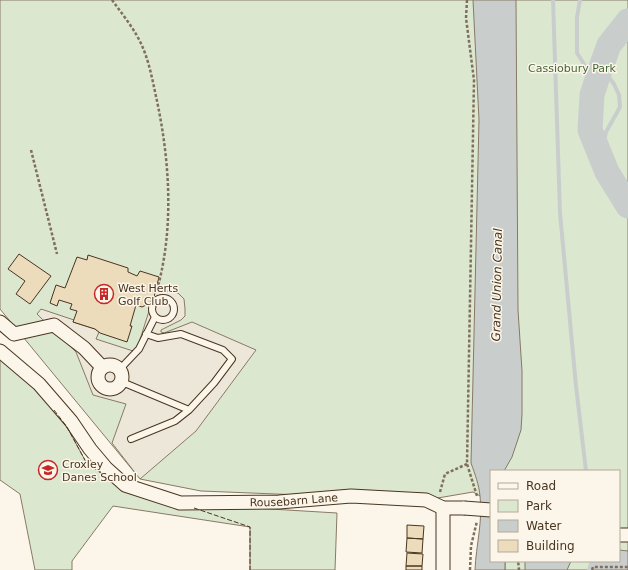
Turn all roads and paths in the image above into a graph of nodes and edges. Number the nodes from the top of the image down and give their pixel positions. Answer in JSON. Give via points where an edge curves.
{"nodes":[{"id":1,"x":112,"y":0,"type":"edge"},
{"id":2,"x":467,"y":0,"type":"edge"},
{"id":3,"x":31,"y":150,"type":"dead end"},
{"id":4,"x":58,"y":254,"type":"dead end"},
{"id":5,"x":156,"y":290,"type":"dead end"},
{"id":6,"x":155,"y":317,"type":"dead end"},
{"id":7,"x":0,"y":322,"type":"edge"},
{"id":8,"x":146,"y":334,"type":"junction"},
{"id":9,"x":0,"y":351,"type":"edge"},
{"id":10,"x":102,"y":368,"type":"junction"},
{"id":11,"x":121,"y":375,"type":"junction"},
{"id":12,"x":188,"y":410,"type":"junction"},
{"id":13,"x":131,"y":439,"type":"dead end"},
{"id":14,"x":440,"y":507,"type":"junction"},
{"id":15,"x":490,"y":510,"type":"edge"},
{"id":16,"x":628,"y":567,"type":"edge"},
{"id":17,"x":444,"y":570,"type":"edge"},
{"id":18,"x":592,"y":570,"type":"edge"}],
"edges":[{"from":1,"to":5,"type":"path","via":[[143,48],[150,68],[163,134],[168,212],[162,272]]},
{"from":2,"to":14,"type":"path","via":[[466,18],[474,80],[467,464],[445,474]]},
{"from":3,"to":4,"type":"path"},
{"from":6,"to":8,"type":"lane"},
{"from":7,"to":10,"type":"street","via":[[14,334],[54,325],[84,348]]},
{"from":8,"to":11,"type":"lane"},
{"from":8,"to":12,"type":"lane","via":[[158,338],[181,334],[223,350],[232,359],[214,383]]},
{"from":9,"to":14,"type":"street","name":"Rousebarn Lane","via":[[39,384],[106,468],[125,485],[180,503],[279,502],[351,496],[426,500]]},
{"from":10,"to":11,"type":"street","via":[[110,365]]},
{"from":10,"to":11,"type":"street","via":[[98,379],[102,386],[109,390],[117,388]]},
{"from":11,"to":12,"type":"lane"},
{"from":12,"to":13,"type":"lane","via":[[175,421]]},
{"from":14,"to":15,"type":"street","name":"Rousebarn Lane","bridge":true},
{"from":14,"to":17,"type":"street"},
{"from":16,"to":18,"type":"path","via":[[593,567]]}]}
